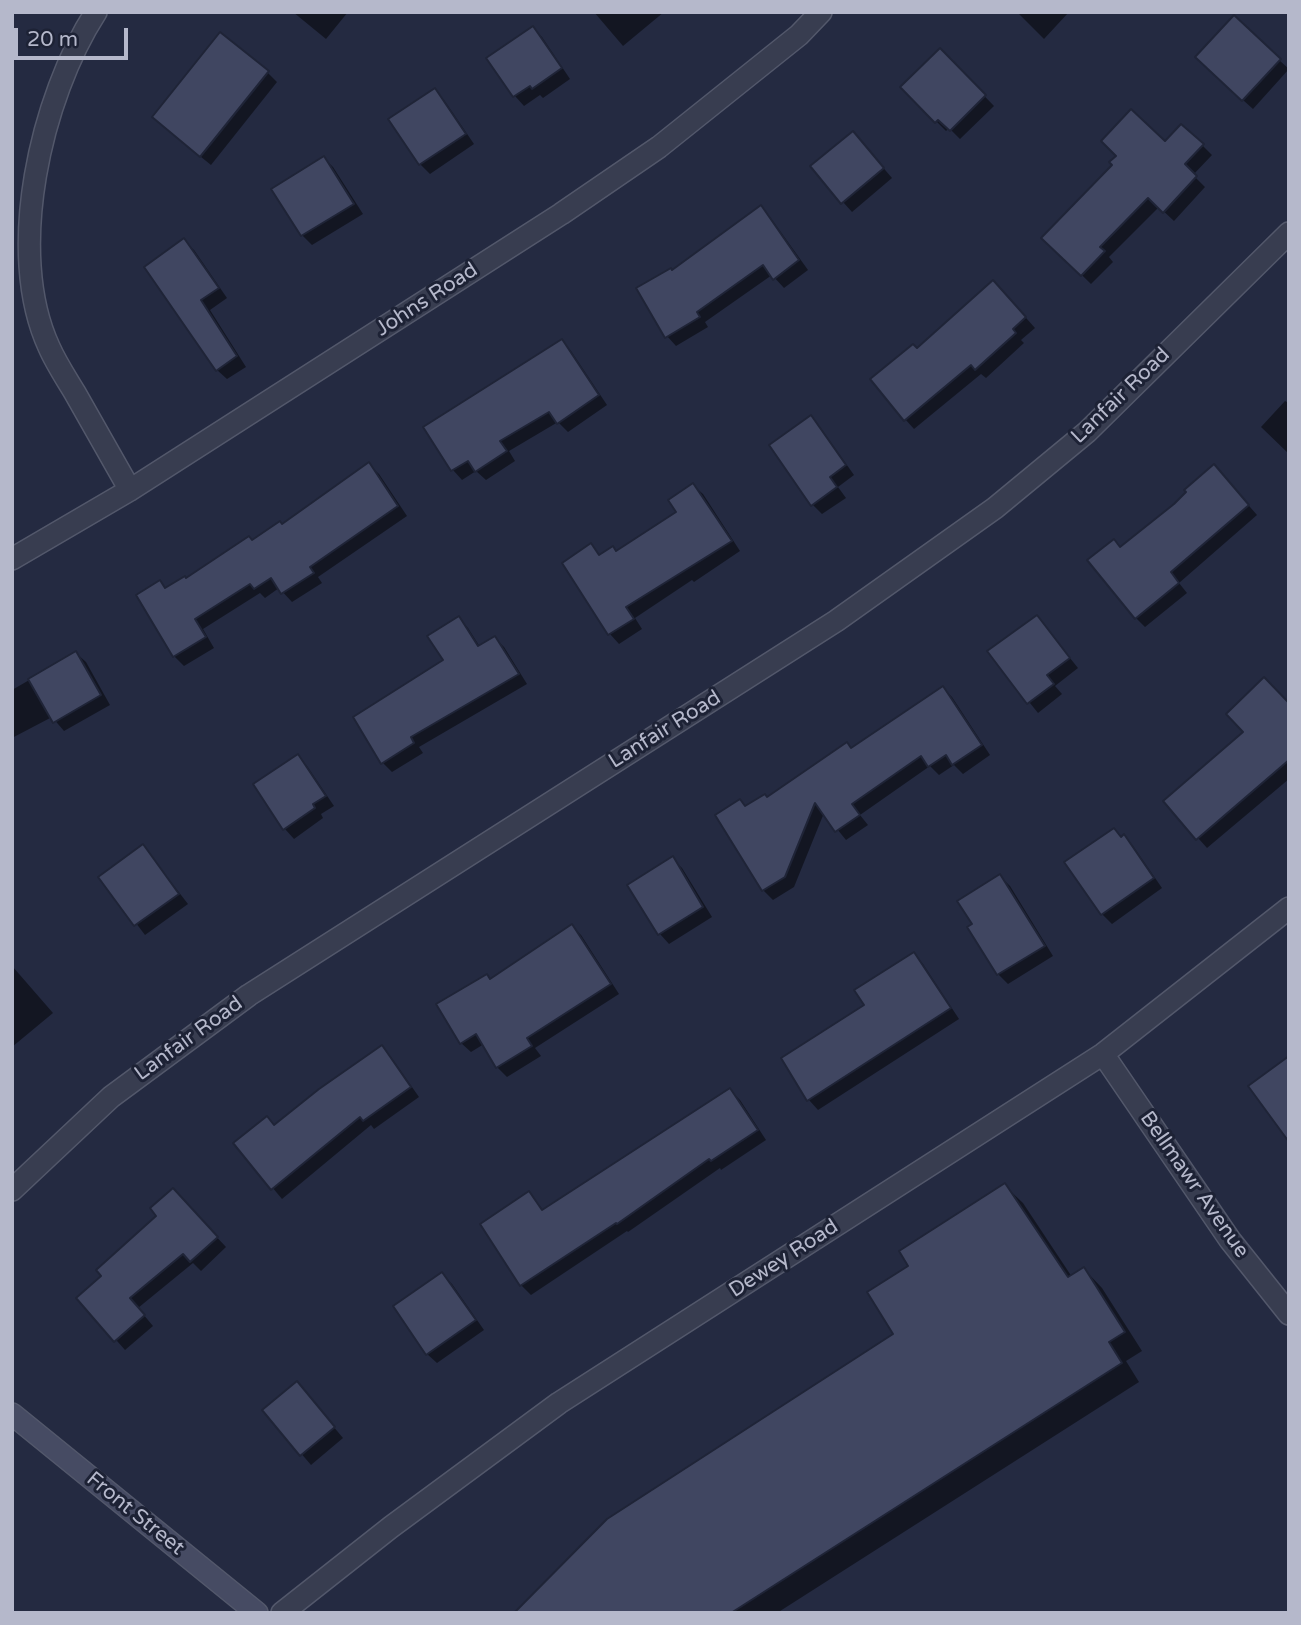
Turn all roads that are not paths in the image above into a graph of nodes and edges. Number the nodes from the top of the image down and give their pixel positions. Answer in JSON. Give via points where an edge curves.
{"nodes":[{"id":1,"x":96,"y":12,"type":"edge"},
{"id":2,"x":821,"y":12,"type":"edge"},
{"id":3,"x":1289,"y":233,"type":"edge"},
{"id":4,"x":130,"y":490,"type":"junction"},
{"id":5,"x":12,"y":559,"type":"edge"},
{"id":6,"x":1289,"y":908,"type":"edge"},
{"id":7,"x":1103,"y":1054,"type":"junction"},
{"id":8,"x":12,"y":1190,"type":"edge"},
{"id":9,"x":1289,"y":1314,"type":"edge"},
{"id":10,"x":12,"y":1414,"type":"edge"},
{"id":11,"x":257,"y":1613,"type":"edge"},
{"id":12,"x":282,"y":1613,"type":"edge"}],
"edges":[{"from":1,"to":4,"type":"street","via":[[60,87],[45,138],[32,191],[27,247],[33,298],[48,346]]},
{"from":2,"to":4,"type":"street","name":"Johns Road","via":[[799,35],[648,154]]},
{"from":3,"to":8,"type":"street","name":"Lanfair Road","via":[[1087,432],[995,508],[836,621],[249,995],[111,1097]]},
{"from":4,"to":5,"type":"street","name":"Johns Road"},
{"from":6,"to":7,"type":"street","name":"Dewey Road"},
{"from":7,"to":9,"type":"street","name":"Bellmawr Avenue","via":[[1230,1240]]},
{"from":7,"to":12,"type":"street","name":"Dewey Road","via":[[559,1403]]},
{"from":10,"to":11,"type":"street","name":"Front Street"}]}
